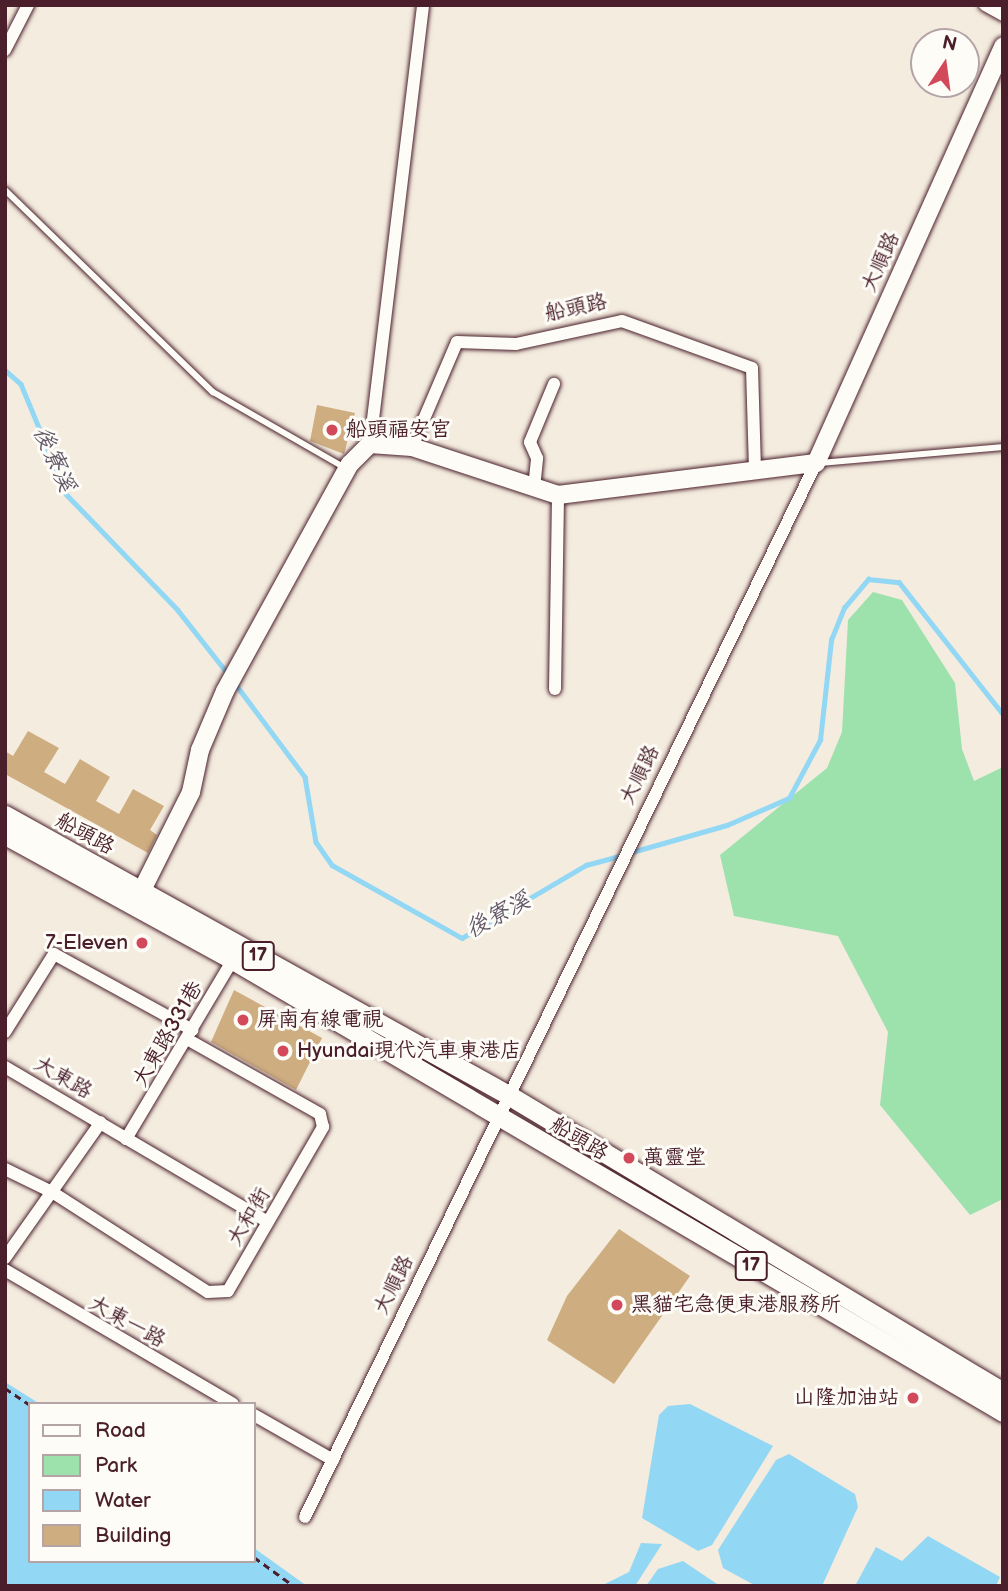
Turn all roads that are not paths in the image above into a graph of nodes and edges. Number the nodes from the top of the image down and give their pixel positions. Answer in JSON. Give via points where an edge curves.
{"nodes":[{"id":1,"x":28,"y":5,"type":"edge"},
{"id":2,"x":423,"y":5,"type":"edge"},
{"id":3,"x":985,"y":5,"type":"edge"},
{"id":4,"x":1003,"y":15,"type":"edge"},
{"id":5,"x":1003,"y":46,"type":"edge"},
{"id":6,"x":5,"y":50,"type":"edge"},
{"id":7,"x":5,"y":190,"type":"edge"},
{"id":8,"x":554,"y":384,"type":"dead end"},
{"id":9,"x":370,"y":444,"type":"junction"},
{"id":10,"x":411,"y":447,"type":"junction"},
{"id":11,"x":1003,"y":447,"type":"edge"},
{"id":12,"x":816,"y":463,"type":"junction"},
{"id":13,"x":755,"y":468,"type":"junction"},
{"id":14,"x":347,"y":470,"type":"junction"},
{"id":15,"x":534,"y":488,"type":"junction"},
{"id":16,"x":558,"y":495,"type":"junction"},
{"id":17,"x":555,"y":689,"type":"dead end"},
{"id":18,"x":5,"y":815,"type":"edge"},
{"id":19,"x":5,"y":835,"type":"edge"},
{"id":20,"x":138,"y":899,"type":"junction"},
{"id":21,"x":237,"y":953,"type":"junction"},
{"id":22,"x":5,"y":1032,"type":"edge"},
{"id":23,"x":190,"y":1035,"type":"junction"},
{"id":24,"x":5,"y":1068,"type":"edge"},
{"id":25,"x":510,"y":1096,"type":"junction"},
{"id":26,"x":501,"y":1119,"type":"junction"},
{"id":27,"x":101,"y":1122,"type":"junction"},
{"id":28,"x":126,"y":1139,"type":"junction"},
{"id":29,"x":5,"y":1169,"type":"edge"},
{"id":30,"x":52,"y":1192,"type":"junction"},
{"id":31,"x":715,"y":1216,"type":"junction"},
{"id":32,"x":268,"y":1222,"type":"junction"},
{"id":33,"x":701,"y":1238,"type":"junction"},
{"id":34,"x":5,"y":1258,"type":"edge"},
{"id":35,"x":5,"y":1270,"type":"edge"},
{"id":36,"x":958,"y":1374,"type":"junction"},
{"id":37,"x":1003,"y":1392,"type":"edge"},
{"id":38,"x":230,"y":1402,"type":"edge"},
{"id":39,"x":1003,"y":1412,"type":"edge"},
{"id":40,"x":256,"y":1416,"type":"edge"},
{"id":41,"x":333,"y":1460,"type":"junction"},
{"id":42,"x":305,"y":1517,"type":"dead end"}],
"edges":[{"from":1,"to":6,"type":"street"},
{"from":2,"to":9,"type":"street"},
{"from":3,"to":4,"type":"street"},
{"from":5,"to":12,"type":"street","name":"大順路"},
{"from":7,"to":14,"type":"lane","via":[[213,392]]},
{"from":8,"to":15,"type":"street","via":[[530,442],[537,458]]},
{"from":9,"to":10,"type":"street"},
{"from":9,"to":14,"type":"street"},
{"from":10,"to":13,"type":"street","name":"船頭路","via":[[457,342],[516,344],[622,321],[752,368]]},
{"from":10,"to":15,"type":"street"},
{"from":11,"to":12,"type":"lane"},
{"from":12,"to":13,"type":"street"},
{"from":12,"to":25,"type":"street","name":"大順路"},
{"from":13,"to":16,"type":"street"},
{"from":14,"to":20,"type":"street","via":[[225,691],[200,750],[191,792]]},
{"from":15,"to":16,"type":"street"},
{"from":16,"to":17,"type":"street"},
{"from":18,"to":20,"type":"main road","name":"船頭路","number":"17"},
{"from":19,"to":20,"type":"main road","name":"船頭路","number":"17"},
{"from":20,"to":21,"type":"main road","name":"船頭路","number":"17"},
{"from":21,"to":23,"type":"street","name":"大東路331巷"},
{"from":21,"to":25,"type":"main road","name":"船頭路","number":"17"},
{"from":21,"to":26,"type":"main road","name":"船頭路","number":"17"},
{"from":22,"to":23,"type":"street","name":"大和街","via":[[54,954]]},
{"from":23,"to":28,"type":"street","name":"大東路331巷"},
{"from":23,"to":32,"type":"street","name":"大和街","via":[[320,1114],[323,1127]]},
{"from":24,"to":27,"type":"street","name":"大東路"},
{"from":25,"to":26,"type":"street","name":"大順路"},
{"from":25,"to":31,"type":"main road","name":"船頭路","number":"17"},
{"from":26,"to":33,"type":"main road","name":"船頭路","number":"17"},
{"from":26,"to":41,"type":"street","name":"大順路"},
{"from":27,"to":28,"type":"street","name":"大東路"},
{"from":27,"to":30,"type":"street"},
{"from":28,"to":32,"type":"street","name":"大東路"},
{"from":29,"to":30,"type":"street"},
{"from":30,"to":32,"type":"street","name":"大和街","via":[[208,1292],[228,1291]]},
{"from":30,"to":34,"type":"street"},
{"from":31,"to":33,"type":"main road"},
{"from":31,"to":36,"type":"main road","name":"船頭路","number":"17"},
{"from":33,"to":36,"type":"main road","name":"船頭路","number":"17"},
{"from":35,"to":38,"type":"street","name":"大東一路"},
{"from":36,"to":37,"type":"main road","name":"船頭路","number":"17"},
{"from":36,"to":39,"type":"main road","name":"船頭路","number":"17"},
{"from":40,"to":41,"type":"street"},
{"from":41,"to":42,"type":"street","name":"大順路"}]}
